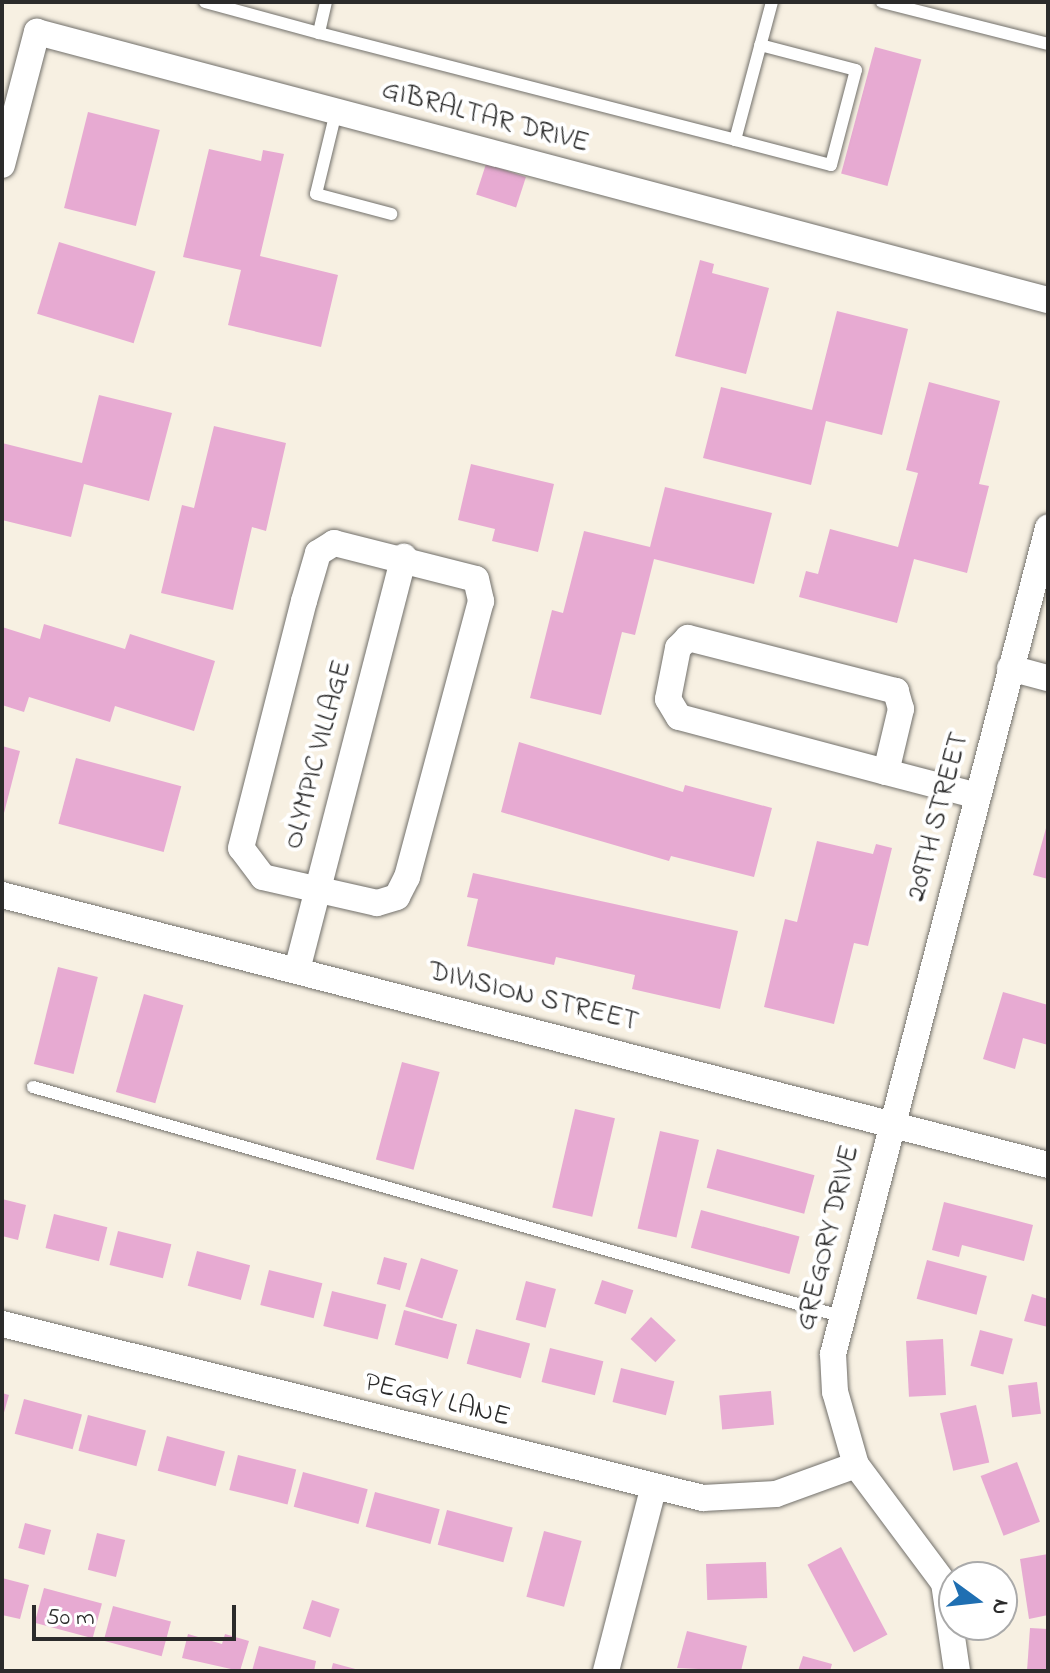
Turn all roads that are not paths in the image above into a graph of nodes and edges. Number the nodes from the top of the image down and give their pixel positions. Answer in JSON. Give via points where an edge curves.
{"nodes":[{"id":1,"x":205,"y":2,"type":"edge"},
{"id":2,"x":326,"y":2,"type":"edge"},
{"id":3,"x":882,"y":2,"type":"edge"},
{"id":4,"x":770,"y":3,"type":"edge"},
{"id":5,"x":319,"y":33,"type":"junction"},
{"id":6,"x":1048,"y":44,"type":"edge"},
{"id":7,"x":760,"y":45,"type":"junction"},
{"id":8,"x":336,"y":112,"type":"junction"},
{"id":9,"x":735,"y":140,"type":"junction"},
{"id":10,"x":2,"y":165,"type":"edge"},
{"id":11,"x":391,"y":214,"type":"dead end"},
{"id":12,"x":1048,"y":300,"type":"edge"},
{"id":13,"x":1048,"y":528,"type":"edge"},
{"id":14,"x":404,"y":557,"type":"junction"},
{"id":15,"x":1010,"y":668,"type":"junction"},
{"id":16,"x":1048,"y":678,"type":"edge"},
{"id":17,"x":886,"y":772,"type":"junction"},
{"id":18,"x":978,"y":796,"type":"junction"},
{"id":19,"x":315,"y":891,"type":"junction"},
{"id":20,"x":2,"y":895,"type":"edge"},
{"id":21,"x":297,"y":970,"type":"junction"},
{"id":22,"x":33,"y":1087,"type":"dead end"},
{"id":23,"x":890,"y":1123,"type":"junction"},
{"id":24,"x":1048,"y":1165,"type":"edge"},
{"id":25,"x":840,"y":1316,"type":"junction"},
{"id":26,"x":2,"y":1324,"type":"edge"},
{"id":27,"x":856,"y":1465,"type":"junction"},
{"id":28,"x":653,"y":1489,"type":"junction"},
{"id":29,"x":606,"y":1671,"type":"edge"},
{"id":30,"x":957,"y":1671,"type":"edge"}],
"edges":[{"from":1,"to":5,"type":"lane"},
{"from":2,"to":5,"type":"lane"},
{"from":3,"to":6,"type":"lane"},
{"from":4,"to":7,"type":"lane"},
{"from":5,"to":9,"type":"lane"},
{"from":7,"to":9,"type":"lane"},
{"from":7,"to":9,"type":"lane","via":[[856,70],[831,165]]},
{"from":8,"to":10,"type":"street","name":"GIBRALTAR DRIVE","via":[[37,32]]},
{"from":8,"to":11,"type":"lane","via":[[316,194]]},
{"from":8,"to":12,"type":"street","name":"GIBRALTAR DRIVE"},
{"from":13,"to":15,"type":"street","name":"209TH STREET"},
{"from":14,"to":19,"type":"street","name":"OLYMPIC VILLAGE"},
{"from":14,"to":19,"type":"street","via":[[334,543],[318,553],[255,778],[241,848],[247,863],[263,877]]},
{"from":14,"to":19,"type":"street","via":[[476,579],[481,601],[424,817],[397,897],[377,903]]},
{"from":15,"to":16,"type":"street"},
{"from":15,"to":18,"type":"street","name":"209TH STREET"},
{"from":17,"to":17,"type":"street","via":[[679,717],[668,699],[678,648],[688,638],[896,691],[901,709]]},
{"from":17,"to":18,"type":"street"},
{"from":18,"to":23,"type":"street","name":"209TH STREET"},
{"from":19,"to":21,"type":"street","name":"OLYMPIC VILLAGE"},
{"from":20,"to":21,"type":"street","name":"DIVISION STREET"},
{"from":21,"to":23,"type":"street","name":"DIVISION STREET"},
{"from":22,"to":25,"type":"lane"},
{"from":23,"to":24,"type":"street","name":"DIVISION STREET"},
{"from":23,"to":25,"type":"street","name":"GREGORY DRIVE"},
{"from":25,"to":27,"type":"street","name":"GREGORY DRIVE","via":[[835,1392]]},
{"from":26,"to":28,"type":"street","name":"PEGGY LANE"},
{"from":27,"to":28,"type":"street","name":"PEGGY LANE","via":[[751,1498],[703,1498]]},
{"from":27,"to":30,"type":"street","name":"GREGORY DRIVE","via":[[944,1583]]},
{"from":28,"to":29,"type":"street"}]}
